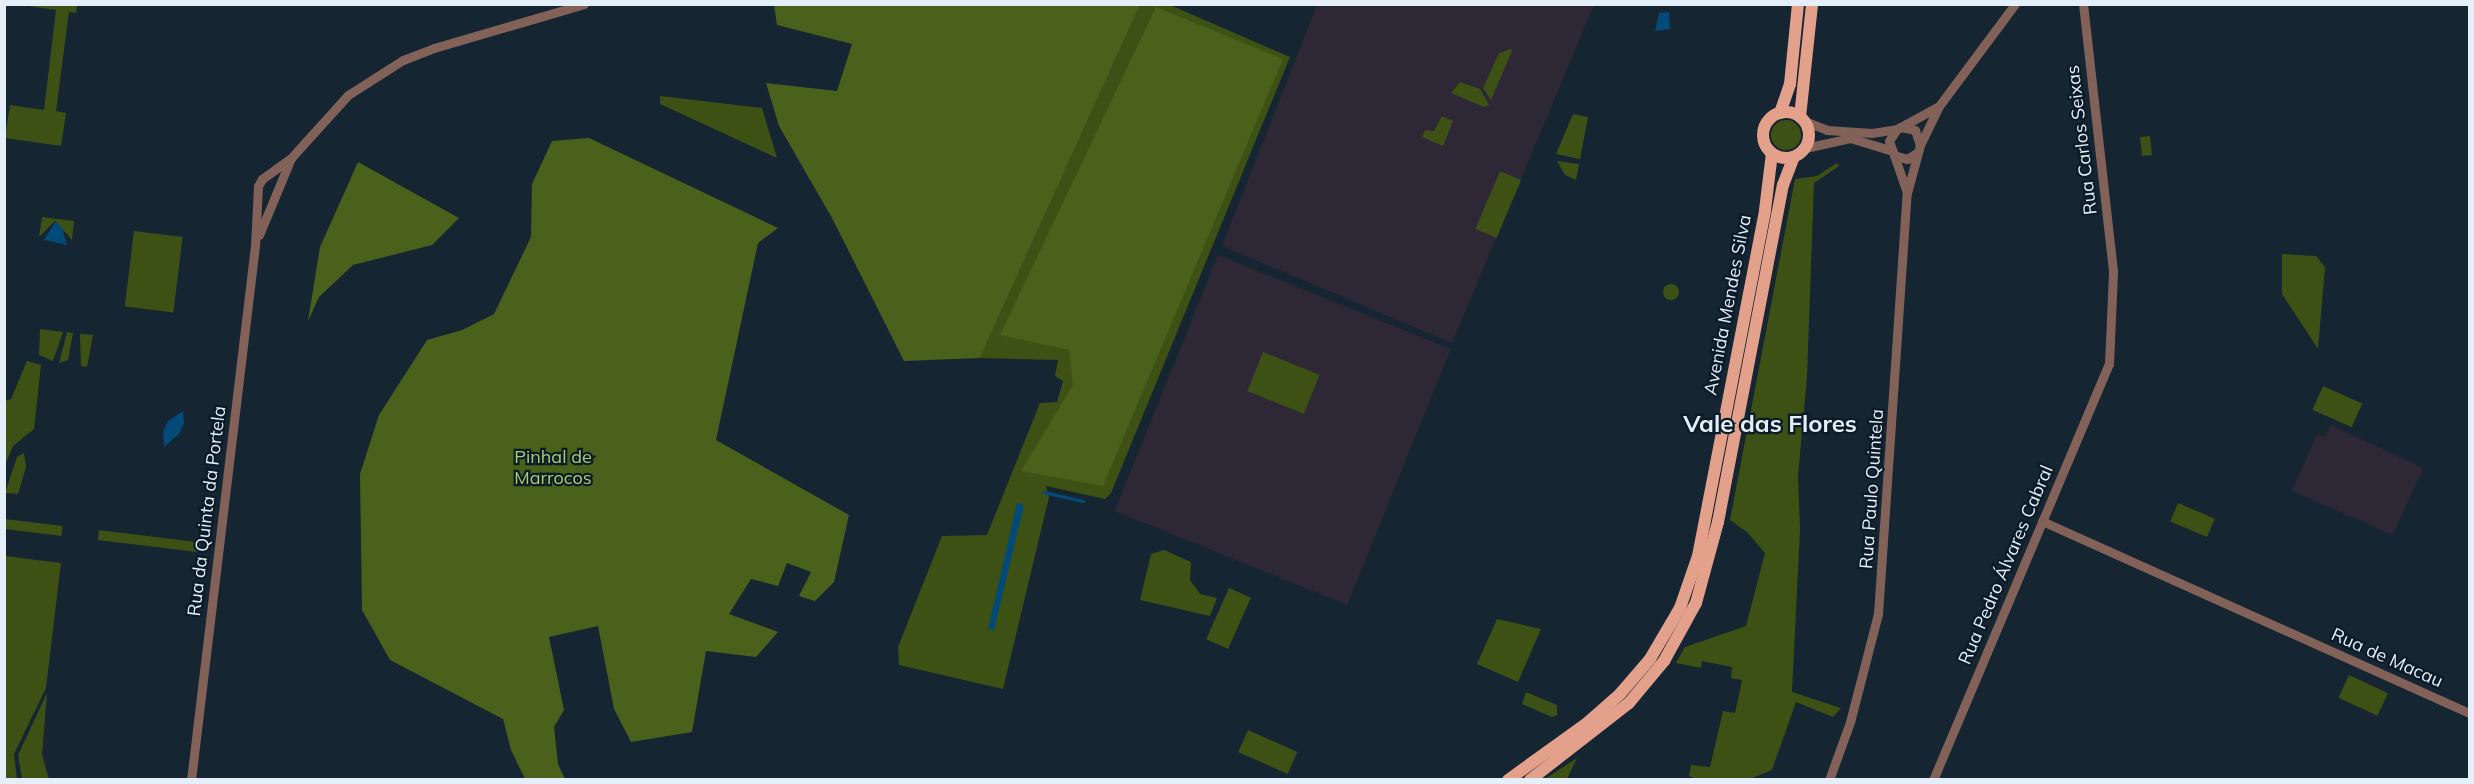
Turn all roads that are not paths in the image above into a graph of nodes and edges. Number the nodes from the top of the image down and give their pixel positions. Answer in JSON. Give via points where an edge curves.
{"nodes":[{"id":1,"x":584,"y":4,"type":"edge"},
{"id":2,"x":1798,"y":4,"type":"edge"},
{"id":3,"x":1812,"y":4,"type":"edge"},
{"id":4,"x":2015,"y":4,"type":"edge"},
{"id":5,"x":2083,"y":4,"type":"edge"},
{"id":6,"x":1939,"y":105,"type":"junction"},
{"id":7,"x":1780,"y":113,"type":"junction"},
{"id":8,"x":1802,"y":119,"type":"junction"},
{"id":9,"x":1898,"y":128,"type":"junction"},
{"id":10,"x":1805,"y":148,"type":"junction"},
{"id":11,"x":1920,"y":148,"type":"junction"},
{"id":12,"x":1892,"y":152,"type":"junction"},
{"id":13,"x":1772,"y":153,"type":"junction"},
{"id":14,"x":1794,"y":157,"type":"junction"},
{"id":15,"x":291,"y":158,"type":"junction"},
{"id":16,"x":267,"y":177,"type":"junction"},
{"id":17,"x":275,"y":190,"type":"junction"},
{"id":18,"x":259,"y":191,"type":"junction"},
{"id":19,"x":1907,"y":193,"type":"junction"},
{"id":20,"x":255,"y":246,"type":"junction"},
{"id":21,"x":2109,"y":364,"type":"joint"},
{"id":22,"x":2042,"y":521,"type":"junction"},
{"id":23,"x":2469,"y":713,"type":"edge"},
{"id":24,"x":191,"y":780,"type":"edge"},
{"id":25,"x":1508,"y":780,"type":"edge"},
{"id":26,"x":1530,"y":780,"type":"edge"},
{"id":27,"x":1829,"y":780,"type":"edge"},
{"id":28,"x":1933,"y":780,"type":"edge"}],
"edges":[{"from":1,"to":15,"type":"street","via":[[403,60],[348,95]]},
{"from":2,"to":7,"type":"main road","name":"Avenida Mendes Silva","via":[[1790,84]]},
{"from":3,"to":8,"type":"main road"},
{"from":4,"to":6,"type":"street"},
{"from":5,"to":21,"type":"street","name":"Rua Carlos Seixas","via":[[2114,271]]},
{"from":6,"to":9,"type":"street"},
{"from":6,"to":11,"type":"street","name":"Rua Paulo Quintela"},
{"from":7,"to":8,"type":"main road"},
{"from":7,"to":13,"type":"main road","name":"Avenida Mendes Silva","via":[[1769,121],[1764,132]]},
{"from":8,"to":9,"type":"street","via":[[1842,132]]},
{"from":8,"to":10,"type":"main road","via":[[1809,134]]},
{"from":9,"to":11,"type":"street","via":[[1915,130]]},
{"from":9,"to":12,"type":"street","via":[[1888,141]]},
{"from":10,"to":12,"type":"street","via":[[1850,138],[1870,141]]},
{"from":10,"to":14,"type":"main road","name":"Avenida Mendes Silva"},
{"from":11,"to":12,"type":"street","via":[[1907,159]]},
{"from":11,"to":19,"type":"street","name":"Rua Paulo Quintela"},
{"from":12,"to":19,"type":"street","name":"Rua Paulo Quintela"},
{"from":13,"to":14,"type":"main road"},
{"from":13,"to":25,"type":"main road","name":"Avenida Mendes Silva","via":[[1765,210],[1698,556],[1680,608],[1650,659],[1620,694],[1586,724]]},
{"from":14,"to":26,"type":"main road","name":"Avenida Mendes Silva","via":[[1783,185],[1718,522],[1696,603],[1677,640],[1629,703]]},
{"from":15,"to":16,"type":"street"},
{"from":15,"to":17,"type":"street","name":"Rua da Quinta da Portela"},
{"from":16,"to":17,"type":"street"},
{"from":16,"to":18,"type":"street","via":[[260,181]]},
{"from":17,"to":18,"type":"street","via":[[265,196]]},
{"from":17,"to":20,"type":"street","name":"Rua da Quinta da Portela"},
{"from":18,"to":20,"type":"street","name":"Rua da Quinta da Portela"},
{"from":19,"to":27,"type":"street","name":"Rua Paulo Quintela","via":[[1878,614],[1850,722]]},
{"from":20,"to":24,"type":"street","name":"Rua da Quinta da Portela"},
{"from":21,"to":22,"type":"street","name":"Rua Pedro Álvares Cabral"},
{"from":22,"to":23,"type":"street","name":"Rua de Macau"},
{"from":22,"to":28,"type":"street","name":"Rua Pedro Álvares Cabral"}]}
